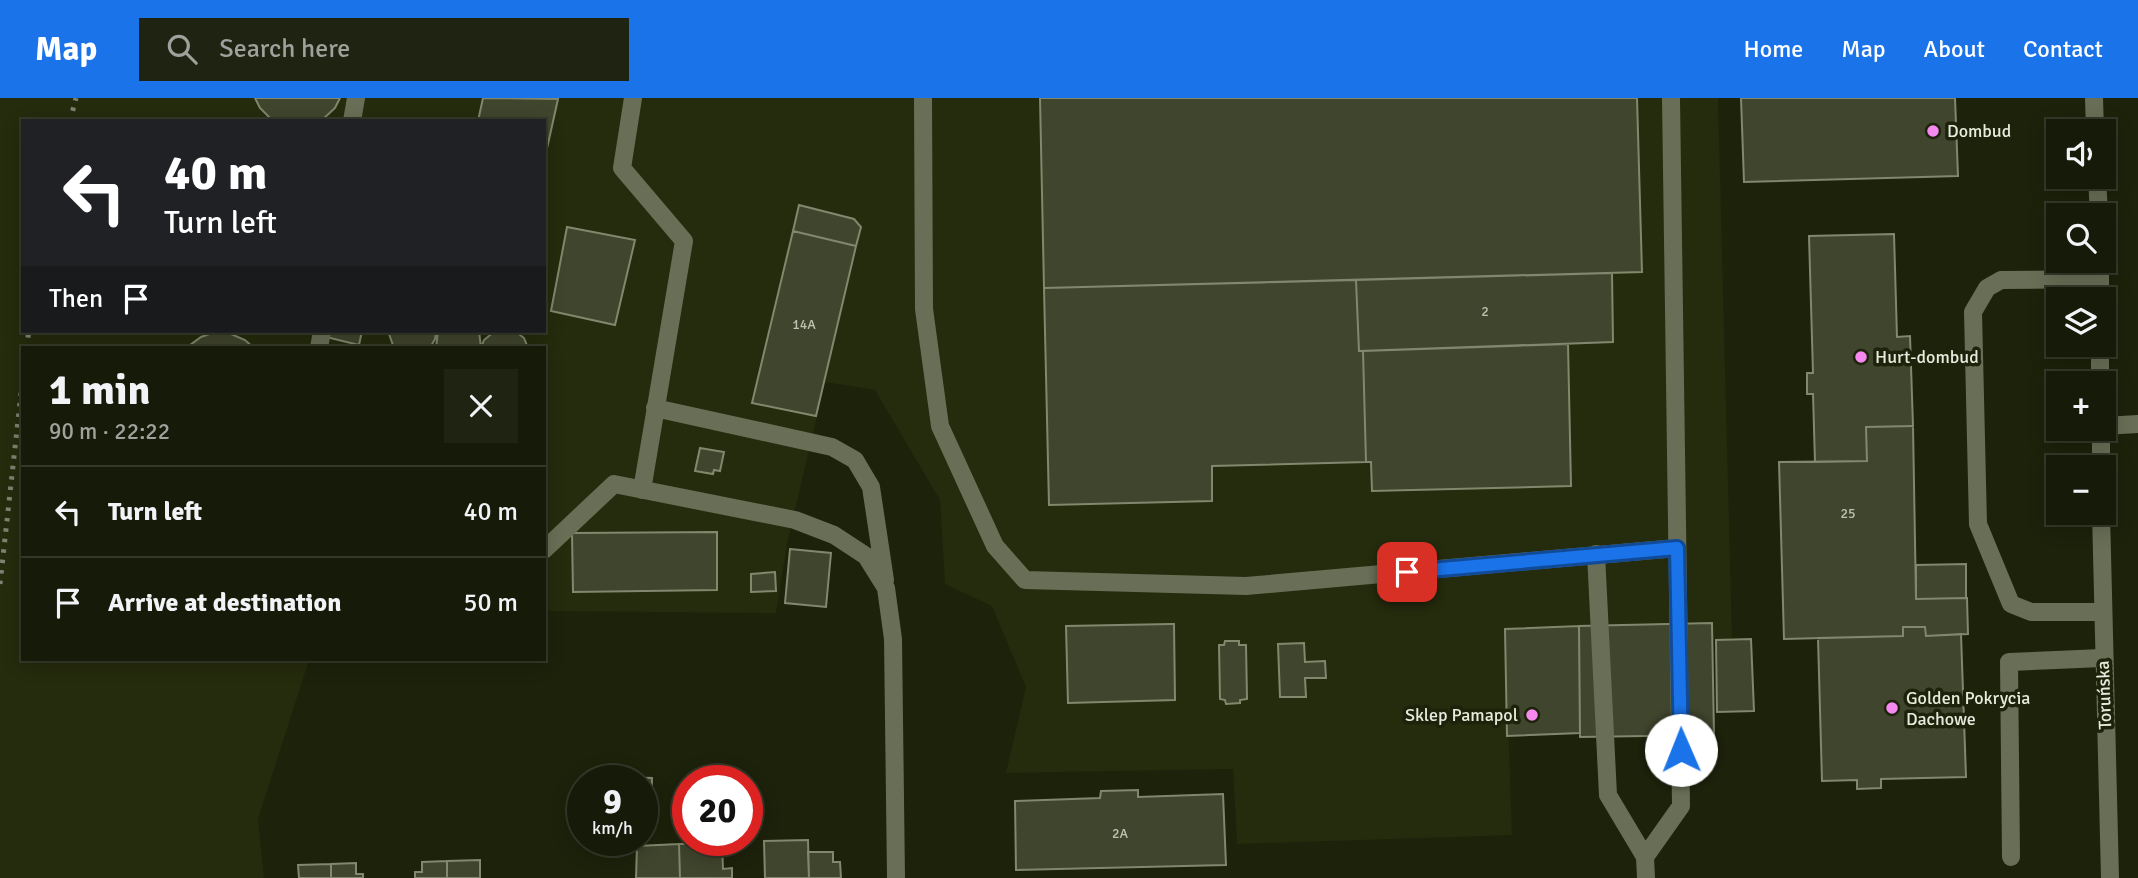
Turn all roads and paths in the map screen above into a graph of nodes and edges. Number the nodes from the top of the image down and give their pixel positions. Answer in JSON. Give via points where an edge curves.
{"nodes":[{"id":1,"x":356,"y":98,"type":"edge"},
{"id":2,"x":633,"y":98,"type":"edge"},
{"id":3,"x":923,"y":98,"type":"edge"},
{"id":4,"x":1671,"y":98,"type":"edge"},
{"id":5,"x":2094,"y":98,"type":"edge"},
{"id":6,"x":352,"y":119,"type":"edge"},
{"id":7,"x":2095,"y":119,"type":"edge"},
{"id":8,"x":2100,"y":273,"type":"edge"},
{"id":9,"x":2100,"y":279,"type":"junction"},
{"id":10,"x":2100,"y":287,"type":"edge"},
{"id":11,"x":656,"y":408,"type":"junction"},
{"id":12,"x":2138,"y":424,"type":"edge"},
{"id":13,"x":2116,"y":426,"type":"edge"},
{"id":14,"x":642,"y":490,"type":"junction"},
{"id":15,"x":2101,"y":525,"type":"edge"},
{"id":16,"x":546,"y":548,"type":"edge"},
{"id":17,"x":1677,"y":548,"type":"junction"},
{"id":18,"x":1596,"y":554,"type":"junction"},
{"id":19,"x":886,"y":588,"type":"junction"},
{"id":20,"x":2102,"y":612,"type":"junction"},
{"id":21,"x":2102,"y":659,"type":"junction"},
{"id":22,"x":1645,"y":857,"type":"junction"},
{"id":23,"x":2011,"y":857,"type":"dead end"},
{"id":24,"x":896,"y":878,"type":"edge"},
{"id":25,"x":1646,"y":878,"type":"edge"},
{"id":26,"x":2110,"y":878,"type":"edge"}],
"edges":[{"from":1,"to":6,"type":"street"},
{"from":2,"to":11,"type":"street","via":[[622,168],[684,241]]},
{"from":3,"to":18,"type":"street","via":[[923,309],[940,426],[995,546],[1026,580],[1245,586]]},
{"from":4,"to":17,"type":"street"},
{"from":5,"to":7,"type":"street"},
{"from":8,"to":9,"type":"street"},
{"from":9,"to":10,"type":"street"},
{"from":9,"to":20,"type":"street","via":[[2001,280],[1987,288],[1973,312],[1978,524],[2011,604],[2031,612]]},
{"from":11,"to":14,"type":"street"},
{"from":11,"to":19,"type":"street","via":[[832,447],[855,460],[871,487]]},
{"from":12,"to":13,"type":"street"},
{"from":14,"to":16,"type":"street","via":[[614,484]]},
{"from":14,"to":19,"type":"street","via":[[795,520],[834,535],[866,556]]},
{"from":15,"to":20,"type":"street","name":"Toruńska"},
{"from":17,"to":18,"type":"street"},
{"from":17,"to":22,"type":"street","via":[[1681,806]]},
{"from":18,"to":22,"type":"street","via":[[1608,795]]},
{"from":19,"to":24,"type":"street","via":[[893,639]]},
{"from":20,"to":21,"type":"street","name":"Toruńska"},
{"from":21,"to":23,"type":"street","via":[[2009,662]]},
{"from":21,"to":26,"type":"street","name":"Toruńska"},
{"from":22,"to":25,"type":"street"}]}
